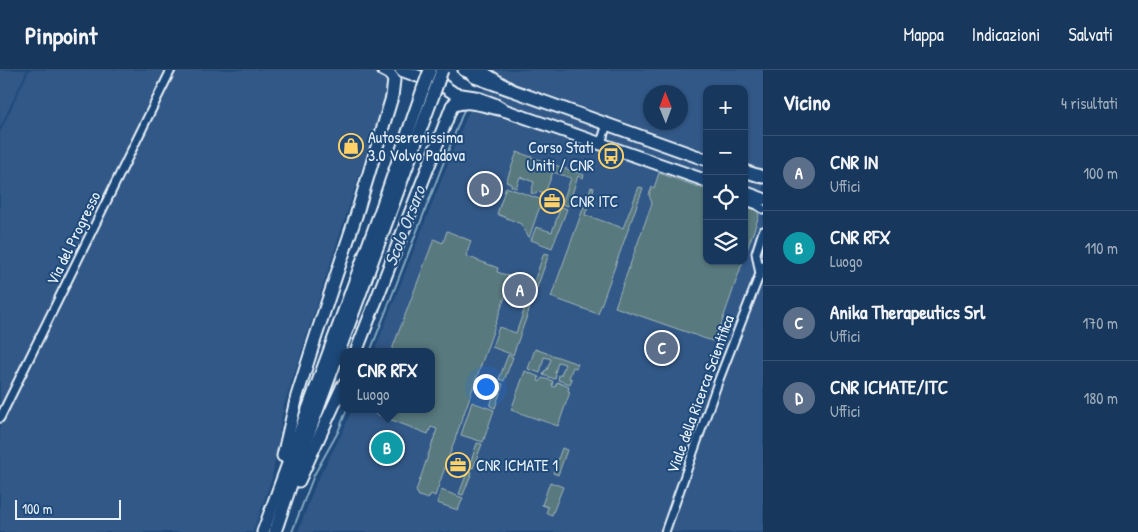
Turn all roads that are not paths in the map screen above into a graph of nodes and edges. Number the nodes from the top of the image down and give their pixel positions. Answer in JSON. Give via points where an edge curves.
{"nodes":[{"id":1,"x":171,"y":70,"type":"edge"},
{"id":2,"x":383,"y":70,"type":"edge"},
{"id":3,"x":401,"y":70,"type":"edge"},
{"id":4,"x":430,"y":70,"type":"edge"},
{"id":5,"x":442,"y":70,"type":"edge"},
{"id":6,"x":472,"y":72,"type":"edge"},
{"id":7,"x":438,"y":89,"type":"junction"},
{"id":8,"x":464,"y":95,"type":"junction"},
{"id":9,"x":452,"y":106,"type":"junction"},
{"id":10,"x":504,"y":110,"type":"junction"},
{"id":11,"x":607,"y":124,"type":"junction"},
{"id":12,"x":601,"y":143,"type":"junction"},
{"id":13,"x":703,"y":159,"type":"edge"},
{"id":14,"x":748,"y":172,"type":"edge"},
{"id":15,"x":763,"y":177,"type":"edge"},
{"id":16,"x":703,"y":181,"type":"edge"},
{"id":17,"x":748,"y":193,"type":"edge"},
{"id":18,"x":763,"y":199,"type":"edge"},
{"id":19,"x":748,"y":201,"type":"edge"},
{"id":20,"x":763,"y":209,"type":"edge"},
{"id":21,"x":763,"y":231,"type":"edge"},
{"id":22,"x":763,"y":266,"type":"edge"},
{"id":23,"x":760,"y":274,"type":"junction"},
{"id":24,"x":343,"y":348,"type":"edge"},
{"id":25,"x":358,"y":348,"type":"edge"},
{"id":26,"x":340,"y":355,"type":"edge"},
{"id":27,"x":340,"y":391,"type":"edge"},
{"id":28,"x":0,"y":418,"type":"edge"},
{"id":29,"x":270,"y":509,"type":"junction"},
{"id":30,"x":263,"y":532,"type":"edge"},
{"id":31,"x":275,"y":532,"type":"edge"},
{"id":32,"x":665,"y":532,"type":"edge"}],
"edges":[{"from":1,"to":28,"type":"street","name":"Via del Progresso"},
{"from":2,"to":29,"type":"main road","via":[[390,73],[395,88],[298,396]]},
{"from":3,"to":7,"type":"main road"},
{"from":4,"to":29,"type":"main road","bridge":true},
{"from":5,"to":7,"type":"main road","bridge":true},
{"from":6,"to":8,"type":"main road","via":[[476,87]]},
{"from":6,"to":11,"type":"main road"},
{"from":7,"to":8,"type":"main road"},
{"from":7,"to":24,"type":"main road"},
{"from":8,"to":9,"type":"main road"},
{"from":8,"to":10,"type":"main road"},
{"from":9,"to":10,"type":"main road","via":[[464,102]]},
{"from":9,"to":25,"type":"main road"},
{"from":10,"to":12,"type":"main road"},
{"from":11,"to":12,"type":"street"},
{"from":11,"to":13,"type":"main road"},
{"from":12,"to":16,"type":"main road"},
{"from":14,"to":15,"type":"main road"},
{"from":17,"to":18,"type":"main road"},
{"from":19,"to":20,"type":"street"},
{"from":21,"to":23,"type":"street","via":[[756,253]]},
{"from":22,"to":23,"type":"street","name":"Viale della Ricerca Scientifica"},
{"from":23,"to":32,"type":"street","name":"Viale della Ricerca Scientifica"},
{"from":26,"to":31,"type":"main road"},
{"from":27,"to":31,"type":"main road"},
{"from":29,"to":30,"type":"main road"}]}
